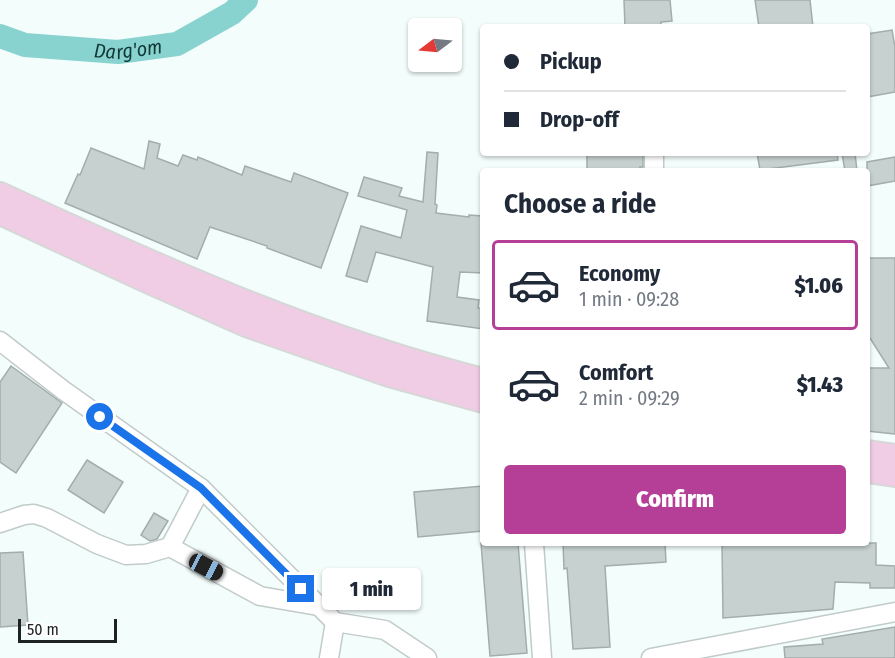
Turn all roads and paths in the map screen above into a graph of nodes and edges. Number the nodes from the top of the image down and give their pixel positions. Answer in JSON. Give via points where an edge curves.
{"nodes":[{"id":1,"x":0,"y":194,"type":"edge"},
{"id":2,"x":0,"y":213,"type":"edge"},
{"id":3,"x":0,"y":341,"type":"edge"},
{"id":4,"x":480,"y":379,"type":"edge"},
{"id":5,"x":480,"y":400,"type":"edge"},
{"id":6,"x":870,"y":452,"type":"edge"},
{"id":7,"x":895,"y":456,"type":"edge"},
{"id":8,"x":870,"y":472,"type":"edge"},
{"id":9,"x":895,"y":476,"type":"edge"},
{"id":10,"x":201,"y":488,"type":"junction"},
{"id":11,"x":0,"y":523,"type":"edge"},
{"id":12,"x":534,"y":546,"type":"edge"},
{"id":13,"x":170,"y":547,"type":"junction"},
{"id":14,"x":318,"y":606,"type":"junction"},
{"id":15,"x":895,"y":612,"type":"edge"},
{"id":16,"x":335,"y":622,"type":"junction"},
{"id":17,"x":329,"y":658,"type":"edge"},
{"id":18,"x":428,"y":658,"type":"edge"},
{"id":19,"x":542,"y":658,"type":"edge"},
{"id":20,"x":651,"y":658,"type":"edge"}],
"edges":[{"from":1,"to":4,"type":"main road","via":[[135,256],[266,309],[345,339]]},
{"from":2,"to":5,"type":"main road","via":[[246,325],[389,375]]},
{"from":3,"to":10,"type":"street"},
{"from":6,"to":7,"type":"main road"},
{"from":8,"to":9,"type":"main road"},
{"from":10,"to":13,"type":"street"},
{"from":10,"to":14,"type":"street"},
{"from":11,"to":13,"type":"street","via":[[34,514],[126,555],[146,555]]},
{"from":12,"to":19,"type":"street"},
{"from":13,"to":14,"type":"street","via":[[260,596]]},
{"from":14,"to":16,"type":"street"},
{"from":15,"to":20,"type":"street"},
{"from":16,"to":17,"type":"street"},
{"from":16,"to":18,"type":"street","via":[[385,630]]}]}
